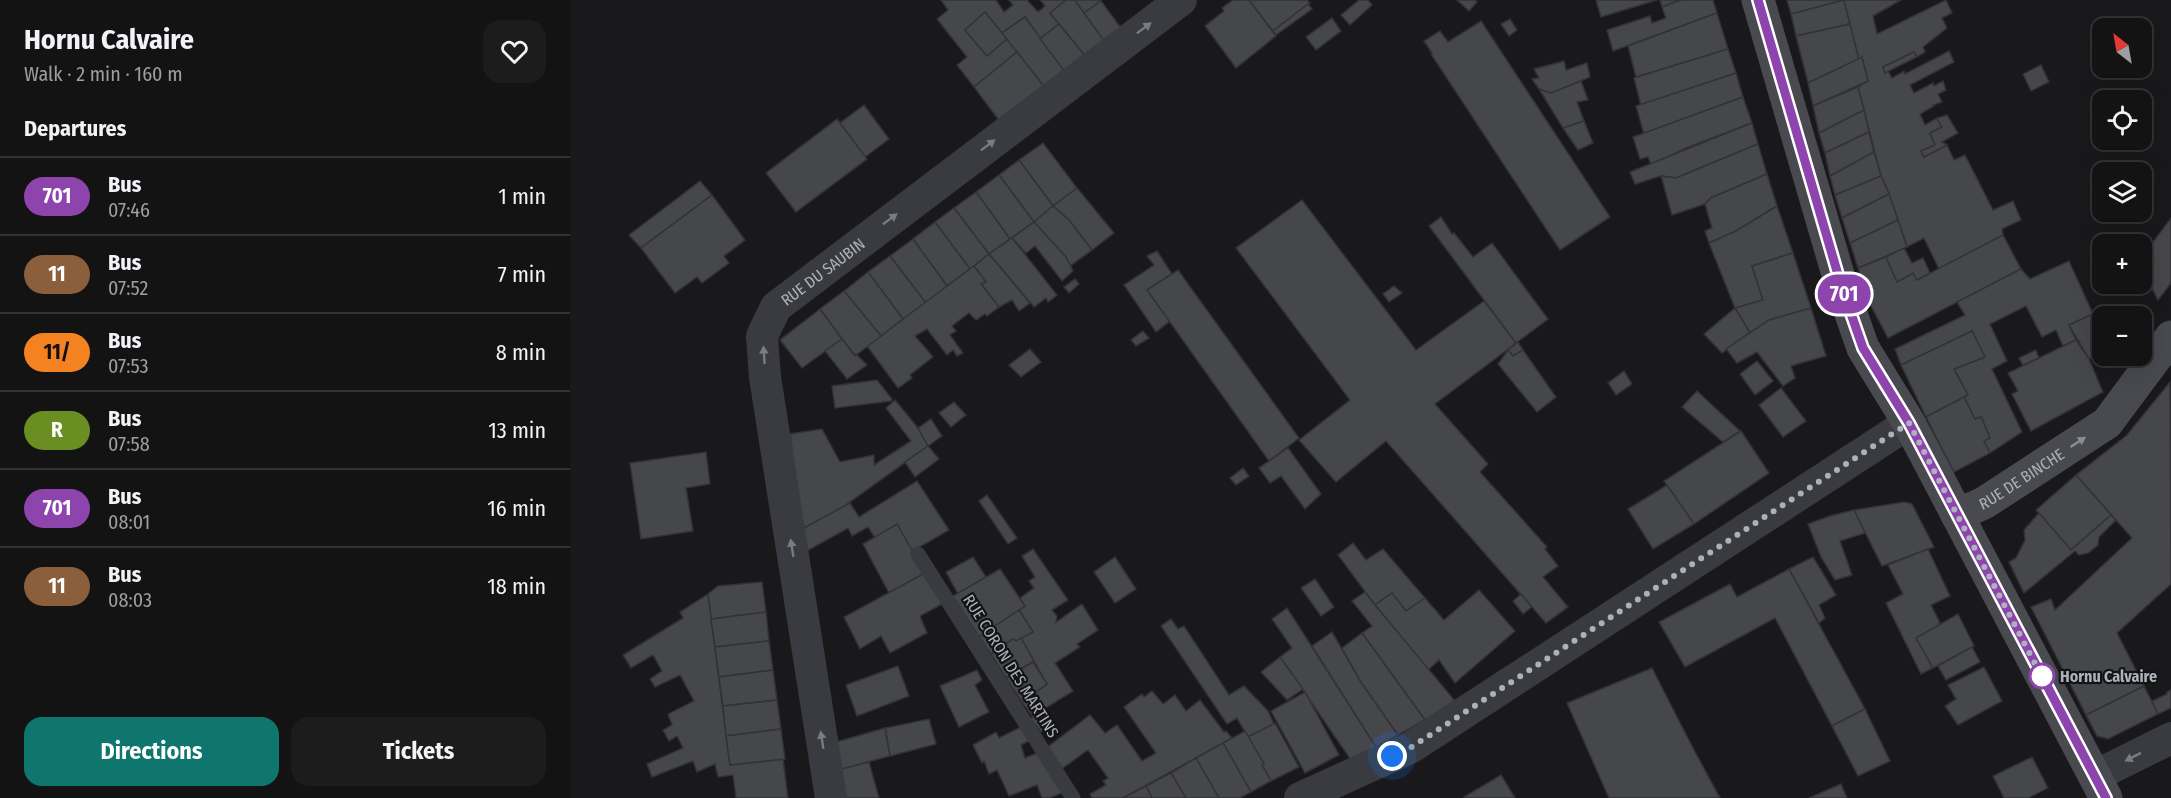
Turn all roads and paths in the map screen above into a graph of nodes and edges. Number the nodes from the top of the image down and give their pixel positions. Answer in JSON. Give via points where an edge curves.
{"nodes":[{"id":1,"x":1181,"y":0,"type":"edge"},
{"id":2,"x":1758,"y":0,"type":"edge"},
{"id":3,"x":2171,"y":337,"type":"edge"},
{"id":4,"x":1909,"y":423,"type":"junction"},
{"id":5,"x":1957,"y":515,"type":"junction"},
{"id":6,"x":918,"y":554,"type":"dead end"},
{"id":7,"x":2171,"y":738,"type":"edge"},
{"id":8,"x":2100,"y":787,"type":"edge"},
{"id":9,"x":831,"y":798,"type":"edge"},
{"id":10,"x":1073,"y":798,"type":"edge"},
{"id":11,"x":1300,"y":798,"type":"edge"}],
"edges":[{"from":9,"to":1,"type":"street","name":"RUE DU SAUBIN","one_way":true,"via":[[765,377],[762,336],[776,307]]},
{"from":2,"to":4,"type":"street","name":"RUE DE BINCHE","via":[[1863,348]]},
{"from":5,"to":3,"type":"street","name":"RUE DE BINCHE","one_way":true,"via":[[1984,503],[2107,423]]},
{"from":4,"to":5,"type":"street","name":"RUE DE BINCHE"},
{"from":4,"to":11,"type":"street","via":[[1410,748]]},
{"from":5,"to":8,"type":"street"},
{"from":6,"to":10,"type":"lane","name":"RUE CORON DES MARTINS"},
{"from":7,"to":8,"type":"street","one_way":true}]}
